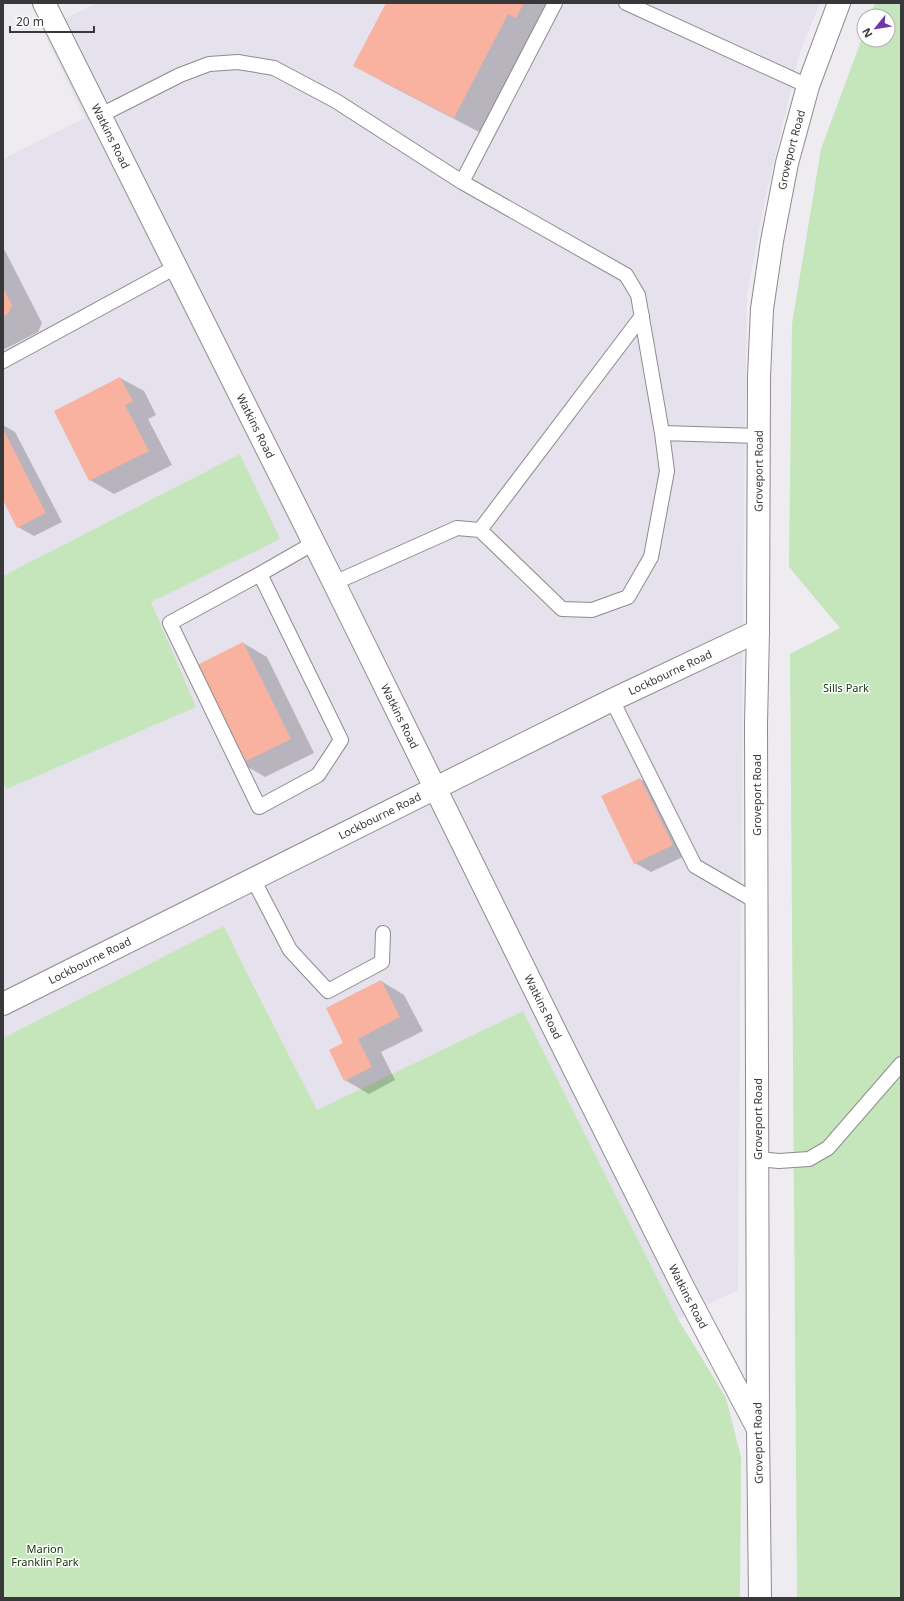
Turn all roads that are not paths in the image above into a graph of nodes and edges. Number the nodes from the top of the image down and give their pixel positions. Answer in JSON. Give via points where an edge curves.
{"nodes":[{"id":1,"x":44,"y":3,"type":"edge"},
{"id":2,"x":555,"y":3,"type":"edge"},
{"id":3,"x":626,"y":3,"type":"edge"},
{"id":4,"x":838,"y":3,"type":"edge"},
{"id":5,"x":808,"y":86,"type":"junction"},
{"id":6,"x":101,"y":115,"type":"junction"},
{"id":7,"x":462,"y":182,"type":"junction"},
{"id":8,"x":176,"y":267,"type":"junction"},
{"id":9,"x":642,"y":316,"type":"junction"},
{"id":10,"x":3,"y":361,"type":"edge"},
{"id":11,"x":662,"y":433,"type":"junction"},
{"id":12,"x":758,"y":436,"type":"junction"},
{"id":13,"x":480,"y":530,"type":"junction"},
{"id":14,"x":314,"y":544,"type":"junction"},
{"id":15,"x":260,"y":574,"type":"junction"},
{"id":16,"x":334,"y":583,"type":"junction"},
{"id":17,"x":758,"y":631,"type":"junction"},
{"id":18,"x":612,"y":700,"type":"junction"},
{"id":19,"x":435,"y":789,"type":"junction"},
{"id":20,"x":253,"y":879,"type":"junction"},
{"id":21,"x":757,"y":902,"type":"junction"},
{"id":22,"x":383,"y":933,"type":"dead end"},
{"id":23,"x":3,"y":1004,"type":"edge"},
{"id":24,"x":901,"y":1064,"type":"edge"},
{"id":25,"x":758,"y":1159,"type":"junction"},
{"id":26,"x":758,"y":1429,"type":"junction"},
{"id":27,"x":760,"y":1598,"type":"edge"}],
"edges":[{"from":1,"to":6,"type":"main road","name":"Watkins Road"},
{"from":2,"to":7,"type":"lane"},
{"from":3,"to":5,"type":"lane"},
{"from":4,"to":5,"type":"main road","name":"Groveport Road"},
{"from":5,"to":12,"type":"main road","name":"Groveport Road","via":[[787,163],[762,309]]},
{"from":6,"to":7,"type":"lane","via":[[180,75],[208,64],[238,62],[274,68],[336,101]]},
{"from":6,"to":8,"type":"main road","name":"Watkins Road"},
{"from":7,"to":9,"type":"lane","via":[[626,275],[638,295]]},
{"from":8,"to":10,"type":"lane"},
{"from":8,"to":14,"type":"main road","name":"Watkins Road"},
{"from":9,"to":11,"type":"lane"},
{"from":9,"to":13,"type":"lane"},
{"from":11,"to":12,"type":"lane"},
{"from":11,"to":13,"type":"lane","via":[[667,471],[651,557],[628,597],[592,610],[562,609]]},
{"from":12,"to":17,"type":"main road","name":"Groveport Road"},
{"from":13,"to":16,"type":"lane","via":[[457,528]]},
{"from":14,"to":15,"type":"lane"},
{"from":14,"to":16,"type":"main road","name":"Watkins Road"},
{"from":15,"to":15,"type":"lane","via":[[170,623],[259,807],[318,775],[341,740]]},
{"from":16,"to":19,"type":"main road","name":"Watkins Road"},
{"from":17,"to":18,"type":"main road","name":"Lockbourne Road"},
{"from":17,"to":21,"type":"main road","name":"Groveport Road"},
{"from":18,"to":19,"type":"main road","name":"Lockbourne Road"},
{"from":18,"to":21,"type":"lane","via":[[695,866]]},
{"from":19,"to":20,"type":"main road","name":"Lockbourne Road"},
{"from":19,"to":26,"type":"main road","name":"Watkins Road","via":[[681,1282]]},
{"from":20,"to":22,"type":"lane","via":[[290,950],[328,991],[382,962]]},
{"from":20,"to":23,"type":"main road","name":"Lockbourne Road"},
{"from":21,"to":25,"type":"main road","name":"Groveport Road"},
{"from":24,"to":25,"type":"lane","via":[[828,1148],[809,1159]]},
{"from":25,"to":26,"type":"main road","name":"Groveport Road"},
{"from":26,"to":27,"type":"main road","name":"Groveport Road"}]}
